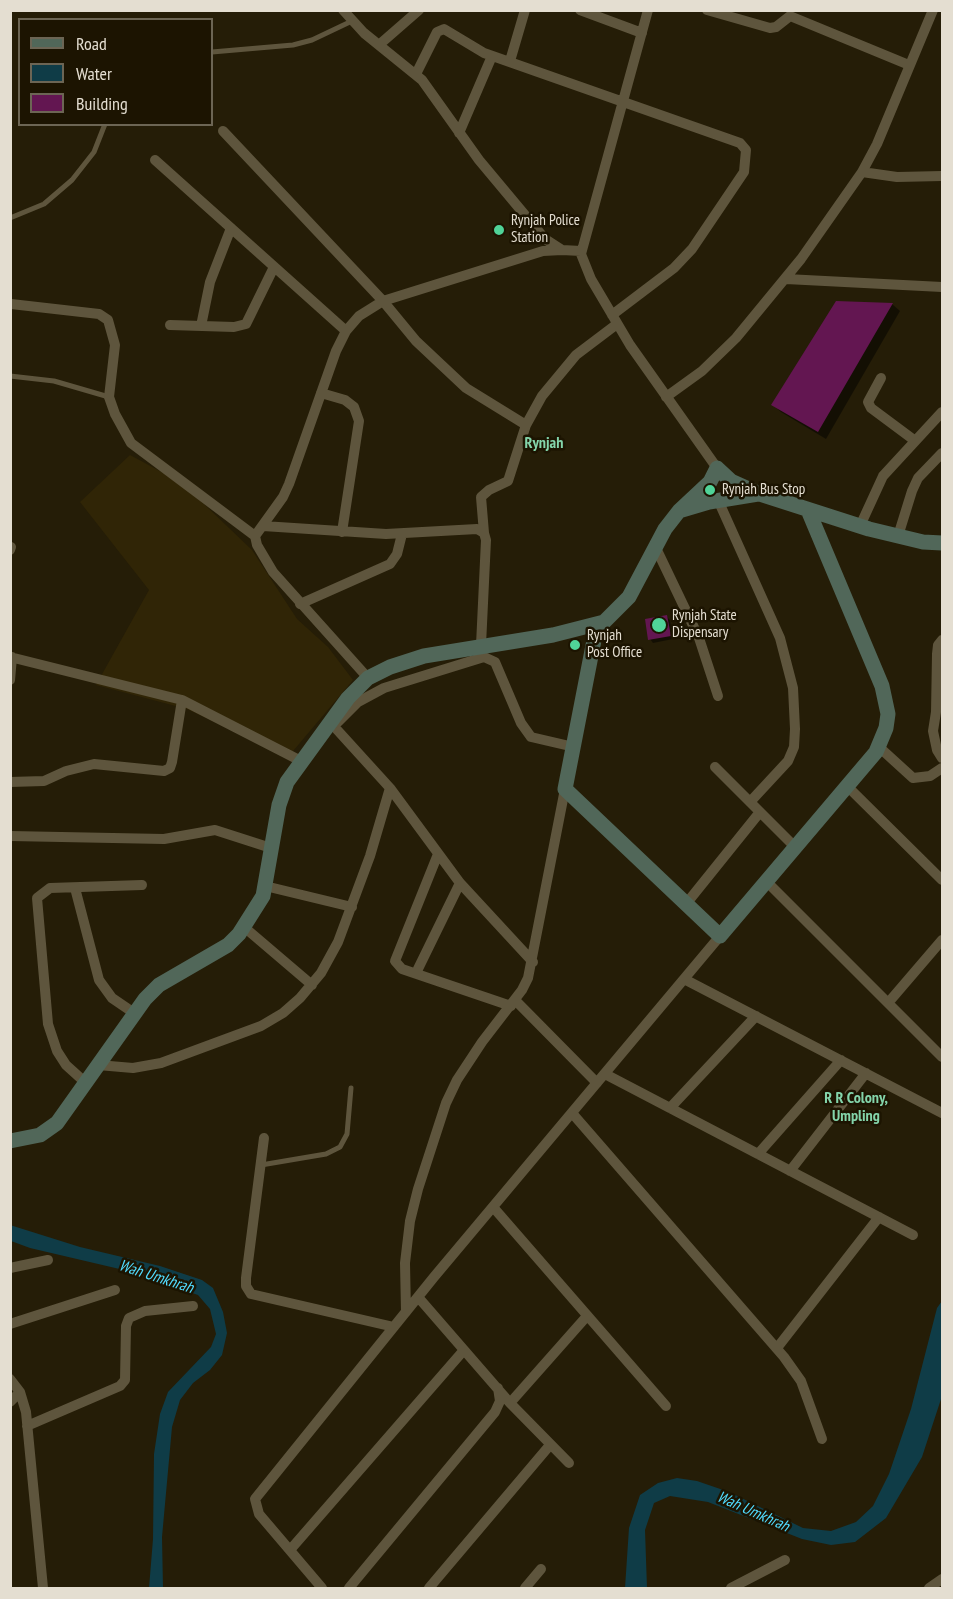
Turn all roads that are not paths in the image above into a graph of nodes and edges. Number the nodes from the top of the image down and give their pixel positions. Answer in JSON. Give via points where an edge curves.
{"nodes":[{"id":1,"x":343,"y":10,"type":"edge"},
{"id":2,"x":419,"y":10,"type":"edge"},
{"id":3,"x":525,"y":10,"type":"edge"},
{"id":4,"x":580,"y":10,"type":"edge"},
{"id":5,"x":648,"y":10,"type":"edge"},
{"id":6,"x":707,"y":10,"type":"edge"},
{"id":7,"x":933,"y":10,"type":"edge"},
{"id":8,"x":352,"y":21,"type":"junction"},
{"id":9,"x":642,"y":33,"type":"junction"},
{"id":10,"x":380,"y":44,"type":"junction"},
{"id":11,"x":213,"y":52,"type":"edge"},
{"id":12,"x":492,"y":56,"type":"junction"},
{"id":13,"x":510,"y":61,"type":"junction"},
{"id":14,"x":909,"y":65,"type":"junction"},
{"id":15,"x":416,"y":74,"type":"junction"},
{"id":16,"x":624,"y":104,"type":"junction"},
{"id":17,"x":104,"y":126,"type":"edge"},
{"id":18,"x":223,"y":131,"type":"dead end"},
{"id":19,"x":459,"y":133,"type":"junction"},
{"id":20,"x":155,"y":160,"type":"dead end"},
{"id":21,"x":862,"y":172,"type":"junction"},
{"id":22,"x":942,"y":177,"type":"edge"},
{"id":23,"x":10,"y":218,"type":"edge"},
{"id":24,"x":231,"y":228,"type":"junction"},
{"id":25,"x":562,"y":250,"type":"junction"},
{"id":26,"x":581,"y":251,"type":"junction"},
{"id":27,"x":274,"y":267,"type":"junction"},
{"id":28,"x":786,"y":279,"type":"junction"},
{"id":29,"x":942,"y":287,"type":"edge"},
{"id":30,"x":384,"y":301,"type":"junction"},
{"id":31,"x":11,"y":304,"type":"edge"},
{"id":32,"x":615,"y":319,"type":"junction"},
{"id":33,"x":170,"y":325,"type":"dead end"},
{"id":34,"x":201,"y":326,"type":"junction"},
{"id":35,"x":345,"y":331,"type":"junction"},
{"id":36,"x":10,"y":376,"type":"edge"},
{"id":37,"x":881,"y":378,"type":"dead end"},
{"id":38,"x":321,"y":393,"type":"junction"},
{"id":39,"x":109,"y":397,"type":"junction"},
{"id":40,"x":666,"y":397,"type":"junction"},
{"id":41,"x":942,"y":412,"type":"edge"},
{"id":42,"x":526,"y":425,"type":"junction"},
{"id":43,"x":914,"y":440,"type":"junction"},
{"id":44,"x":942,"y":453,"type":"edge"},
{"id":45,"x":717,"y":468,"type":"junction"},
{"id":46,"x":760,"y":494,"type":"junction"},
{"id":47,"x":718,"y":500,"type":"junction"},
{"id":48,"x":808,"y":510,"type":"junction"},
{"id":49,"x":679,"y":511,"type":"junction"},
{"id":50,"x":263,"y":526,"type":"junction"},
{"id":51,"x":860,"y":526,"type":"junction"},
{"id":52,"x":342,"y":532,"type":"junction"},
{"id":53,"x":484,"y":533,"type":"junction"},
{"id":54,"x":402,"y":534,"type":"junction"},
{"id":55,"x":255,"y":536,"type":"junction"},
{"id":56,"x":898,"y":536,"type":"junction"},
{"id":57,"x":942,"y":543,"type":"edge"},
{"id":58,"x":655,"y":546,"type":"junction"},
{"id":59,"x":300,"y":604,"type":"junction"},
{"id":60,"x":597,"y":625,"type":"junction"},
{"id":61,"x":942,"y":640,"type":"edge"},
{"id":62,"x":482,"y":645,"type":"junction"},
{"id":63,"x":11,"y":657,"type":"edge"},
{"id":64,"x":368,"y":678,"type":"junction"},
{"id":65,"x":10,"y":680,"type":"edge"},
{"id":66,"x":718,"y":696,"type":"dead end"},
{"id":67,"x":182,"y":700,"type":"junction"},
{"id":68,"x":332,"y":724,"type":"junction"},
{"id":69,"x":574,"y":747,"type":"junction"},
{"id":70,"x":879,"y":747,"type":"junction"},
{"id":71,"x":942,"y":758,"type":"edge"},
{"id":72,"x":301,"y":761,"type":"junction"},
{"id":73,"x":716,"y":767,"type":"dead end"},
{"id":74,"x":942,"y":768,"type":"edge"},
{"id":75,"x":10,"y":782,"type":"edge"},
{"id":76,"x":847,"y":786,"type":"junction"},
{"id":77,"x":390,"y":788,"type":"junction"},
{"id":78,"x":565,"y":789,"type":"junction"},
{"id":79,"x":750,"y":802,"type":"junction"},
{"id":80,"x":760,"y":812,"type":"junction"},
{"id":81,"x":10,"y":836,"type":"edge"},
{"id":82,"x":795,"y":846,"type":"junction"},
{"id":83,"x":271,"y":848,"type":"junction"},
{"id":84,"x":438,"y":854,"type":"junction"},
{"id":85,"x":766,"y":880,"type":"junction"},
{"id":86,"x":942,"y":880,"type":"edge"},
{"id":87,"x":460,"y":883,"type":"junction"},
{"id":88,"x":142,"y":885,"type":"dead end"},
{"id":89,"x":265,"y":886,"type":"junction"},
{"id":90,"x":75,"y":888,"type":"junction"},
{"id":91,"x":686,"y":904,"type":"junction"},
{"id":92,"x":352,"y":907,"type":"junction"},
{"id":93,"x":244,"y":927,"type":"junction"},
{"id":94,"x":720,"y":936,"type":"junction"},
{"id":95,"x":942,"y":940,"type":"edge"},
{"id":96,"x":533,"y":962,"type":"junction"},
{"id":97,"x":416,"y":973,"type":"junction"},
{"id":98,"x":684,"y":979,"type":"junction"},
{"id":99,"x":312,"y":986,"type":"junction"},
{"id":100,"x":513,"y":1003,"type":"junction"},
{"id":101,"x":888,"y":1003,"type":"junction"},
{"id":102,"x":134,"y":1013,"type":"junction"},
{"id":103,"x":756,"y":1016,"type":"junction"},
{"id":104,"x":940,"y":1049,"type":"edge"},
{"id":105,"x":841,"y":1060,"type":"junction"},
{"id":106,"x":98,"y":1065,"type":"junction"},
{"id":107,"x":866,"y":1073,"type":"junction"},
{"id":108,"x":604,"y":1074,"type":"junction"},
{"id":109,"x":597,"y":1083,"type":"junction"},
{"id":110,"x":87,"y":1084,"type":"junction"},
{"id":111,"x":351,"y":1088,"type":"dead end"},
{"id":112,"x":670,"y":1108,"type":"junction"},
{"id":113,"x":572,"y":1113,"type":"junction"},
{"id":114,"x":942,"y":1113,"type":"edge"},
{"id":115,"x":264,"y":1138,"type":"dead end"},
{"id":116,"x":10,"y":1141,"type":"edge"},
{"id":117,"x":758,"y":1154,"type":"junction"},
{"id":118,"x":261,"y":1165,"type":"junction"},
{"id":119,"x":790,"y":1171,"type":"junction"},
{"id":120,"x":493,"y":1207,"type":"junction"},
{"id":121,"x":879,"y":1217,"type":"junction"},
{"id":122,"x":913,"y":1235,"type":"dead end"},
{"id":123,"x":48,"y":1260,"type":"dead end"},
{"id":124,"x":10,"y":1268,"type":"edge"},
{"id":125,"x":115,"y":1290,"type":"dead end"},
{"id":126,"x":418,"y":1297,"type":"junction"},
{"id":127,"x":193,"y":1306,"type":"dead end"},
{"id":128,"x":406,"y":1312,"type":"junction"},
{"id":129,"x":587,"y":1316,"type":"junction"},
{"id":130,"x":10,"y":1324,"type":"edge"},
{"id":131,"x":394,"y":1327,"type":"junction"},
{"id":132,"x":777,"y":1348,"type":"junction"},
{"id":133,"x":464,"y":1350,"type":"junction"},
{"id":134,"x":10,"y":1379,"type":"edge"},
{"id":135,"x":498,"y":1388,"type":"junction"},
{"id":136,"x":20,"y":1392,"type":"junction"},
{"id":137,"x":10,"y":1402,"type":"edge"},
{"id":138,"x":510,"y":1403,"type":"junction"},
{"id":139,"x":666,"y":1406,"type":"dead end"},
{"id":140,"x":27,"y":1426,"type":"junction"},
{"id":141,"x":822,"y":1439,"type":"dead end"},
{"id":142,"x":550,"y":1445,"type":"junction"},
{"id":143,"x":569,"y":1463,"type":"dead end"},
{"id":144,"x":290,"y":1550,"type":"junction"},
{"id":145,"x":785,"y":1560,"type":"dead end"},
{"id":146,"x":541,"y":1569,"type":"dead end"},
{"id":147,"x":942,"y":1579,"type":"edge"},
{"id":148,"x":43,"y":1588,"type":"edge"},
{"id":149,"x":322,"y":1588,"type":"edge"},
{"id":150,"x":349,"y":1588,"type":"edge"},
{"id":151,"x":429,"y":1588,"type":"edge"},
{"id":152,"x":525,"y":1588,"type":"edge"},
{"id":153,"x":731,"y":1588,"type":"edge"},
{"id":154,"x":929,"y":1588,"type":"edge"}],
"edges":[{"from":1,"to":8,"type":"street"},
{"from":2,"to":10,"type":"street"},
{"from":3,"to":13,"type":"street"},
{"from":4,"to":9,"type":"street"},
{"from":5,"to":9,"type":"street"},
{"from":6,"to":14,"type":"street","via":[[770,28],[790,16]]},
{"from":7,"to":14,"type":"street"},
{"from":8,"to":10,"type":"street"},
{"from":8,"to":11,"type":"lane","via":[[292,45]]},
{"from":9,"to":16,"type":"street"},
{"from":10,"to":15,"type":"street"},
{"from":12,"to":13,"type":"street"},
{"from":12,"to":15,"type":"street","via":[[444,29],[437,32]]},
{"from":12,"to":19,"type":"street"},
{"from":13,"to":16,"type":"street"},
{"from":14,"to":21,"type":"street"},
{"from":15,"to":19,"type":"street"},
{"from":16,"to":26,"type":"street"},
{"from":16,"to":32,"type":"street","via":[[740,143],[747,159],[744,172],[692,249]]},
{"from":17,"to":23,"type":"lane","via":[[94,152],[72,180],[44,204]]},
{"from":18,"to":30,"type":"street"},
{"from":19,"to":25,"type":"street","via":[[544,239]]},
{"from":20,"to":24,"type":"street"},
{"from":21,"to":22,"type":"street"},
{"from":21,"to":28,"type":"street"},
{"from":24,"to":27,"type":"street"},
{"from":24,"to":34,"type":"street","via":[[210,282]]},
{"from":25,"to":26,"type":"street"},
{"from":25,"to":30,"type":"street","via":[[543,251]]},
{"from":26,"to":32,"type":"street","via":[[591,279]]},
{"from":27,"to":34,"type":"street","via":[[246,324]]},
{"from":27,"to":35,"type":"street"},
{"from":28,"to":29,"type":"street"},
{"from":28,"to":40,"type":"street","via":[[736,338],[702,371]]},
{"from":30,"to":35,"type":"street","via":[[359,316]]},
{"from":30,"to":42,"type":"street","via":[[416,341],[466,388]]},
{"from":31,"to":39,"type":"street","via":[[99,314],[108,320],[115,345]]},
{"from":32,"to":40,"type":"street"},
{"from":32,"to":42,"type":"street","via":[[566,366],[542,396]]},
{"from":33,"to":34,"type":"street"},
{"from":35,"to":38,"type":"street"},
{"from":36,"to":39,"type":"lane","via":[[54,381]]},
{"from":37,"to":43,"type":"street","via":[[868,402],[871,408]]},
{"from":38,"to":50,"type":"street","via":[[293,477]]},
{"from":38,"to":52,"type":"street","via":[[345,400],[354,407],[360,421]]},
{"from":39,"to":55,"type":"street","via":[[132,443]]},
{"from":40,"to":45,"type":"street"},
{"from":41,"to":43,"type":"street"},
{"from":42,"to":53,"type":"street","via":[[508,482],[482,497]]},
{"from":43,"to":51,"type":"street","via":[[883,476]]},
{"from":44,"to":56,"type":"street","via":[[918,478]]},
{"from":45,"to":46,"type":"street","via":[[731,482]]},
{"from":45,"to":49,"type":"street","via":[[710,482]]},
{"from":46,"to":47,"type":"street"},
{"from":46,"to":48,"type":"street"},
{"from":47,"to":49,"type":"street"},
{"from":47,"to":79,"type":"street","via":[[780,638],[793,688],[794,747],[788,761]]},
{"from":48,"to":51,"type":"street"},
{"from":48,"to":70,"type":"street","via":[[882,686],[888,714]]},
{"from":49,"to":58,"type":"street"},
{"from":50,"to":52,"type":"street"},
{"from":50,"to":55,"type":"street"},
{"from":51,"to":56,"type":"street"},
{"from":52,"to":54,"type":"street"},
{"from":53,"to":54,"type":"street","via":[[470,528]]},
{"from":53,"to":62,"type":"street"},
{"from":54,"to":59,"type":"street","via":[[390,564]]},
{"from":55,"to":59,"type":"street","via":[[273,572]]},
{"from":56,"to":57,"type":"street"},
{"from":58,"to":60,"type":"street","via":[[629,597]]},
{"from":58,"to":66,"type":"street","via":[[708,660]]},
{"from":59,"to":64,"type":"street"},
{"from":60,"to":62,"type":"street"},
{"from":60,"to":69,"type":"street"},
{"from":61,"to":71,"type":"street","via":[[937,654],[933,730]]},
{"from":62,"to":64,"type":"street","via":[[404,662]]},
{"from":63,"to":65,"type":"street"},
{"from":63,"to":67,"type":"street"},
{"from":64,"to":68,"type":"street","via":[[348,698]]},
{"from":67,"to":72,"type":"street"},
{"from":67,"to":75,"type":"street","via":[[172,762],[164,771],[94,764],[44,782]]},
{"from":68,"to":69,"type":"street","via":[[358,702],[384,688],[484,657],[495,662],[531,737]]},
{"from":68,"to":72,"type":"street"},
{"from":68,"to":77,"type":"street"},
{"from":69,"to":78,"type":"street"},
{"from":70,"to":74,"type":"street","via":[[913,778],[930,776]]},
{"from":70,"to":76,"type":"street"},
{"from":72,"to":83,"type":"street","via":[[287,782],[279,805]]},
{"from":73,"to":79,"type":"street"},
{"from":76,"to":82,"type":"street"},
{"from":76,"to":86,"type":"street"},
{"from":77,"to":84,"type":"street"},
{"from":77,"to":92,"type":"street"},
{"from":78,"to":91,"type":"street"},
{"from":78,"to":96,"type":"street"},
{"from":79,"to":80,"type":"street"},
{"from":80,"to":82,"type":"street"},
{"from":80,"to":91,"type":"street"},
{"from":81,"to":83,"type":"street","via":[[164,839],[215,830]]},
{"from":82,"to":85,"type":"street"},
{"from":83,"to":89,"type":"street"},
{"from":84,"to":87,"type":"street"},
{"from":84,"to":97,"type":"street","via":[[396,956],[398,966]]},
{"from":85,"to":94,"type":"street"},
{"from":85,"to":101,"type":"street"},
{"from":87,"to":96,"type":"street"},
{"from":87,"to":97,"type":"street"},
{"from":88,"to":90,"type":"street"},
{"from":89,"to":92,"type":"street"},
{"from":89,"to":93,"type":"street","via":[[261,903]]},
{"from":90,"to":102,"type":"street","via":[[99,980],[112,998]]},
{"from":90,"to":110,"type":"street","via":[[45,889],[37,904],[48,1024],[66,1065]]},
{"from":91,"to":94,"type":"street"},
{"from":92,"to":99,"type":"street","via":[[329,961]]},
{"from":93,"to":99,"type":"street"},
{"from":93,"to":102,"type":"street","via":[[228,945],[159,985]]},
{"from":94,"to":98,"type":"street"},
{"from":95,"to":101,"type":"street"},
{"from":96,"to":100,"type":"street"},
{"from":97,"to":100,"type":"street"},
{"from":98,"to":103,"type":"street"},
{"from":98,"to":108,"type":"street"},
{"from":99,"to":106,"type":"street","via":[[283,1013],[245,1033],[147,1067]]},
{"from":100,"to":109,"type":"street"},
{"from":100,"to":128,"type":"street","via":[[465,1065],[446,1102],[410,1221],[405,1263]]},
{"from":101,"to":104,"type":"street"},
{"from":102,"to":106,"type":"street"},
{"from":103,"to":105,"type":"street"},
{"from":103,"to":112,"type":"street"},
{"from":105,"to":107,"type":"street"},
{"from":105,"to":117,"type":"street"},
{"from":106,"to":110,"type":"street"},
{"from":107,"to":114,"type":"street"},
{"from":107,"to":119,"type":"street"},
{"from":108,"to":109,"type":"street"},
{"from":108,"to":112,"type":"street"},
{"from":109,"to":113,"type":"street"},
{"from":110,"to":116,"type":"street","via":[[49,1129],[31,1138]]},
{"from":111,"to":118,"type":"lane","via":[[347,1134],[340,1147],[326,1154]]},
{"from":112,"to":117,"type":"street"},
{"from":113,"to":120,"type":"street"},
{"from":113,"to":132,"type":"street"},
{"from":115,"to":118,"type":"street"},
{"from":117,"to":119,"type":"street"},
{"from":118,"to":131,"type":"street","via":[[246,1278],[251,1294]]},
{"from":119,"to":121,"type":"street"},
{"from":120,"to":126,"type":"street"},
{"from":120,"to":129,"type":"street"},
{"from":121,"to":122,"type":"street"},
{"from":121,"to":132,"type":"street"},
{"from":123,"to":124,"type":"street"},
{"from":125,"to":130,"type":"street"},
{"from":126,"to":128,"type":"street"},
{"from":126,"to":133,"type":"street"},
{"from":127,"to":140,"type":"street","via":[[145,1311],[129,1318],[125,1380],[120,1386]]},
{"from":128,"to":131,"type":"street"},
{"from":129,"to":138,"type":"street"},
{"from":129,"to":139,"type":"street"},
{"from":131,"to":144,"type":"street","via":[[255,1499],[259,1514]]},
{"from":132,"to":141,"type":"street","via":[[801,1381]]},
{"from":133,"to":135,"type":"street"},
{"from":133,"to":144,"type":"street"},
{"from":134,"to":136,"type":"street"},
{"from":135,"to":138,"type":"street"},
{"from":135,"to":150,"type":"street","via":[[500,1401],[495,1412]]},
{"from":136,"to":137,"type":"street"},
{"from":136,"to":140,"type":"street"},
{"from":138,"to":142,"type":"street"},
{"from":140,"to":148,"type":"street"},
{"from":142,"to":143,"type":"street"},
{"from":142,"to":151,"type":"street"},
{"from":144,"to":149,"type":"street"},
{"from":145,"to":153,"type":"street"},
{"from":146,"to":152,"type":"street"},
{"from":147,"to":154,"type":"street"}]}
